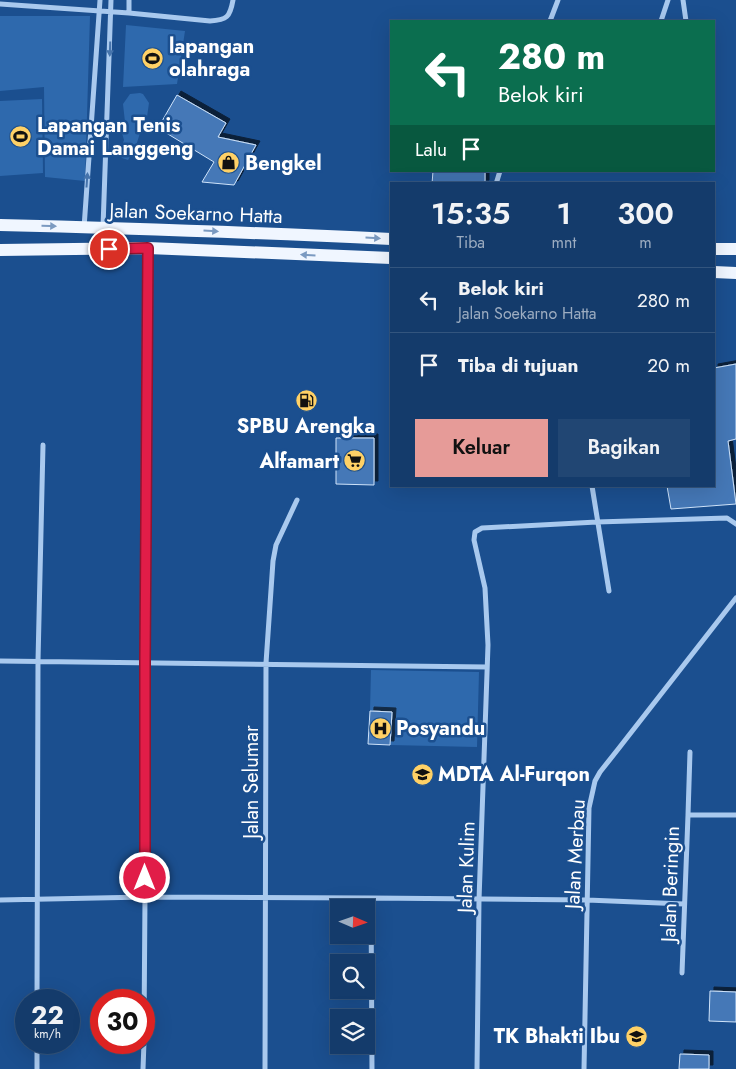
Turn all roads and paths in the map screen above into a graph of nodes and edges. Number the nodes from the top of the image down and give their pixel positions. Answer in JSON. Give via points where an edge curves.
{"nodes":[{"id":1,"x":100,"y":0,"type":"edge"},
{"id":2,"x":111,"y":0,"type":"edge"},
{"id":3,"x":129,"y":0,"type":"edge"},
{"id":4,"x":232,"y":0,"type":"edge"},
{"id":5,"x":558,"y":0,"type":"edge"},
{"id":6,"x":668,"y":0,"type":"edge"},
{"id":7,"x":683,"y":0,"type":"edge"},
{"id":8,"x":0,"y":4,"type":"edge"},
{"id":9,"x":99,"y":12,"type":"junction"},
{"id":10,"x":111,"y":12,"type":"junction"},
{"id":11,"x":129,"y":13,"type":"junction"},
{"id":12,"x":550,"y":20,"type":"edge"},
{"id":13,"x":660,"y":20,"type":"edge"},
{"id":14,"x":686,"y":20,"type":"edge"},
{"id":15,"x":0,"y":225,"type":"edge"},
{"id":16,"x":84,"y":228,"type":"junction"},
{"id":17,"x":103,"y":228,"type":"junction"},
{"id":18,"x":390,"y":239,"type":"edge"},
{"id":19,"x":148,"y":248,"type":"junction"},
{"id":20,"x":715,"y":249,"type":"edge"},
{"id":21,"x":736,"y":249,"type":"edge"},
{"id":22,"x":0,"y":250,"type":"edge"},
{"id":23,"x":390,"y":258,"type":"edge"},
{"id":24,"x":715,"y":272,"type":"edge"},
{"id":25,"x":736,"y":273,"type":"edge"},
{"id":26,"x":43,"y":445,"type":"dead end"},
{"id":27,"x":592,"y":487,"type":"edge"},
{"id":28,"x":298,"y":500,"type":"dead end"},
{"id":29,"x":597,"y":522,"type":"junction"},
{"id":30,"x":736,"y":524,"type":"edge"},
{"id":31,"x":609,"y":591,"type":"dead end"},
{"id":32,"x":736,"y":598,"type":"edge"},
{"id":33,"x":0,"y":661,"type":"edge"},
{"id":34,"x":38,"y":661,"type":"junction"},
{"id":35,"x":145,"y":662,"type":"junction"},
{"id":36,"x":266,"y":663,"type":"junction"},
{"id":37,"x":487,"y":667,"type":"junction"},
{"id":38,"x":690,"y":752,"type":"dead end"},
{"id":39,"x":688,"y":815,"type":"junction"},
{"id":40,"x":736,"y":816,"type":"edge"},
{"id":41,"x":145,"y":898,"type":"junction"},
{"id":42,"x":265,"y":898,"type":"junction"},
{"id":43,"x":371,"y":898,"type":"junction"},
{"id":44,"x":37,"y":899,"type":"junction"},
{"id":45,"x":0,"y":900,"type":"edge"},
{"id":46,"x":479,"y":900,"type":"junction"},
{"id":47,"x":587,"y":900,"type":"junction"},
{"id":48,"x":684,"y":904,"type":"junction"},
{"id":49,"x":682,"y":973,"type":"dead end"},
{"id":50,"x":37,"y":989,"type":"edge"},
{"id":51,"x":144,"y":989,"type":"edge"},
{"id":52,"x":37,"y":1054,"type":"edge"},
{"id":53,"x":144,"y":1054,"type":"edge"},
{"id":54,"x":37,"y":1069,"type":"edge"},
{"id":55,"x":143,"y":1069,"type":"edge"},
{"id":56,"x":265,"y":1069,"type":"edge"},
{"id":57,"x":372,"y":1069,"type":"edge"},
{"id":58,"x":477,"y":1069,"type":"edge"},
{"id":59,"x":584,"y":1069,"type":"edge"}],
"edges":[{"from":1,"to":9,"type":"street"},
{"from":2,"to":10,"type":"street"},
{"from":3,"to":11,"type":"street"},
{"from":4,"to":11,"type":"street","via":[[231,10],[220,21]]},
{"from":5,"to":12,"type":"street"},
{"from":6,"to":13,"type":"street"},
{"from":7,"to":14,"type":"street"},
{"from":8,"to":9,"type":"street"},
{"from":9,"to":10,"type":"street"},
{"from":16,"to":9,"type":"street","one_way":true},
{"from":10,"to":11,"type":"street"},
{"from":10,"to":17,"type":"street","one_way":true},
{"from":15,"to":16,"type":"main road","name":"Jalan Soekarno Hatta","one_way":true},
{"from":16,"to":17,"type":"main road","name":"Jalan Soekarno Hatta"},
{"from":17,"to":18,"type":"main road","name":"Jalan Soekarno Hatta","one_way":true},
{"from":19,"to":22,"type":"main road","name":"Jalan Soekarno Hatta"},
{"from":23,"to":19,"type":"main road","name":"Jalan Soekarno Hatta","one_way":true},
{"from":19,"to":35,"type":"street"},
{"from":20,"to":21,"type":"main road"},
{"from":24,"to":25,"type":"main road"},
{"from":26,"to":34,"type":"street"},
{"from":27,"to":29,"type":"street"},
{"from":28,"to":36,"type":"street","name":"Jalan Selumar","via":[[276,545]]},
{"from":29,"to":30,"type":"street","via":[[727,518]]},
{"from":29,"to":31,"type":"street"},
{"from":29,"to":37,"type":"street","name":"Jalan Kulim","via":[[482,528],[475,532],[485,588]]},
{"from":32,"to":47,"type":"street","name":"Jalan Merbau","via":[[595,781],[589,808]]},
{"from":33,"to":34,"type":"street"},
{"from":34,"to":35,"type":"street"},
{"from":34,"to":44,"type":"street"},
{"from":35,"to":36,"type":"street"},
{"from":35,"to":41,"type":"street"},
{"from":36,"to":37,"type":"street"},
{"from":36,"to":42,"type":"street","name":"Jalan Selumar"},
{"from":37,"to":46,"type":"street","name":"Jalan Kulim"},
{"from":38,"to":39,"type":"street"},
{"from":39,"to":40,"type":"street","name":"Jalan Beringin"},
{"from":39,"to":48,"type":"street","name":"Jalan Beringin"},
{"from":41,"to":42,"type":"street"},
{"from":41,"to":44,"type":"street"},
{"from":41,"to":51,"type":"street"},
{"from":42,"to":43,"type":"street"},
{"from":42,"to":56,"type":"street","name":"Jalan Selumar"},
{"from":43,"to":46,"type":"street"},
{"from":43,"to":57,"type":"street"},
{"from":44,"to":45,"type":"street"},
{"from":44,"to":50,"type":"street"},
{"from":46,"to":47,"type":"street"},
{"from":46,"to":58,"type":"street","name":"Jalan Kulim"},
{"from":47,"to":48,"type":"street"},
{"from":47,"to":59,"type":"street","name":"Jalan Merbau"},
{"from":48,"to":49,"type":"street","name":"Jalan Beringin"},
{"from":52,"to":54,"type":"street"},
{"from":53,"to":55,"type":"street"}]}
